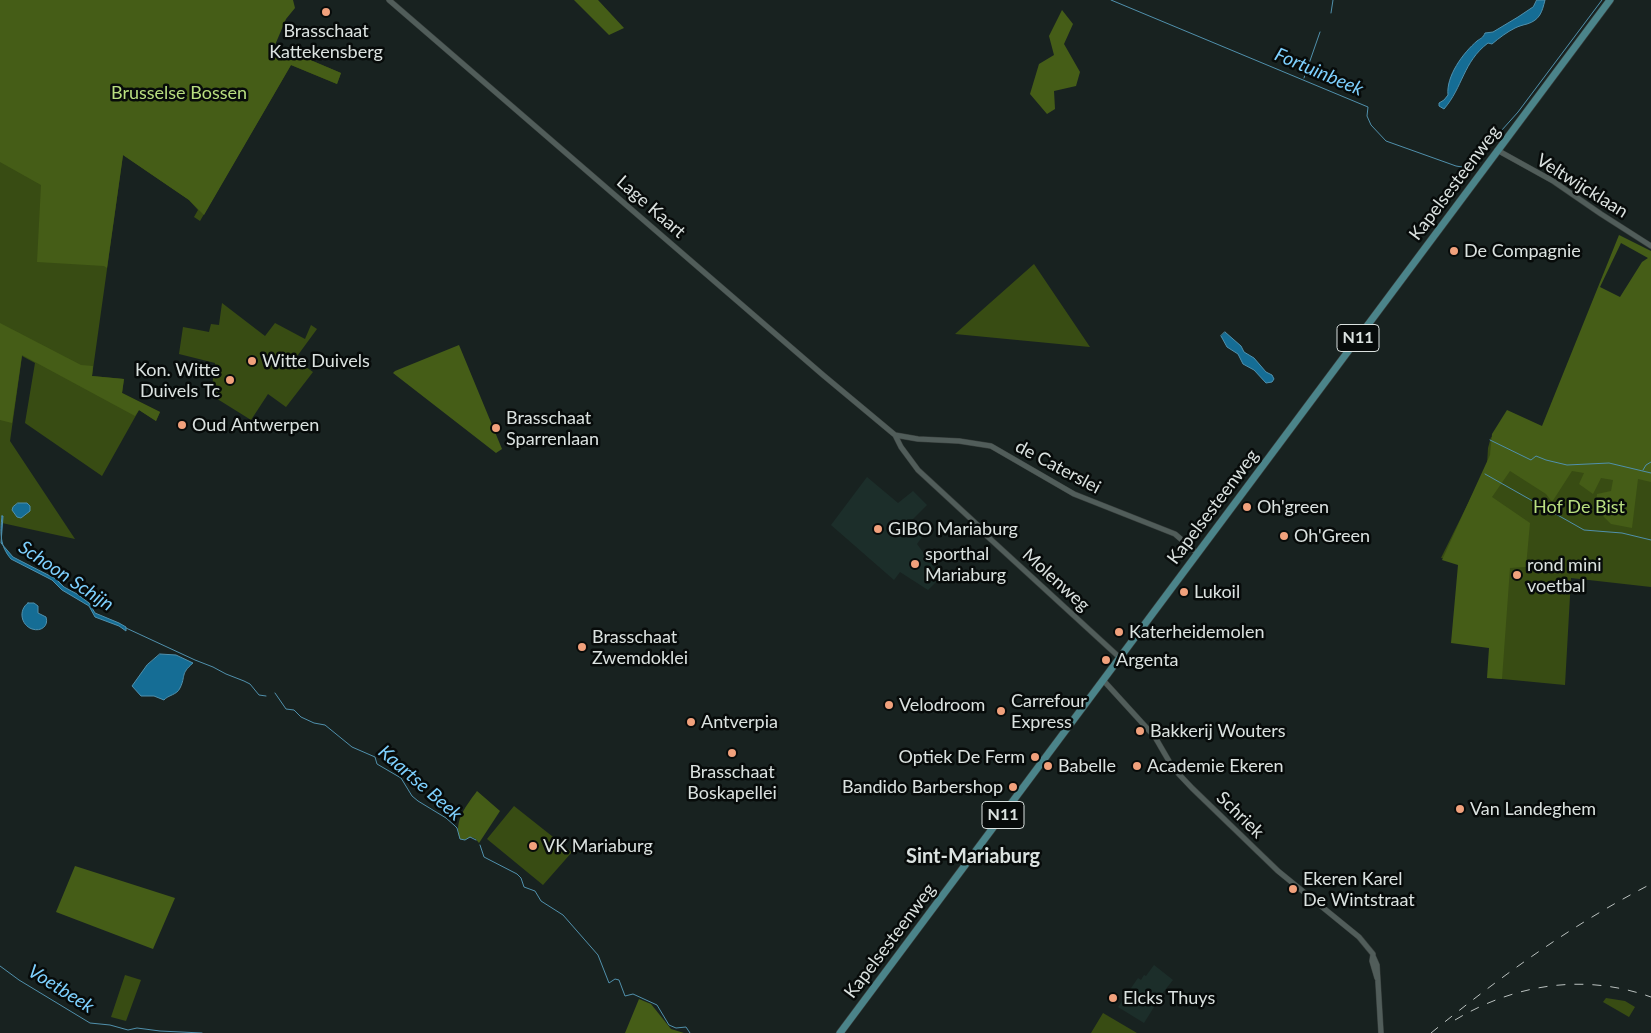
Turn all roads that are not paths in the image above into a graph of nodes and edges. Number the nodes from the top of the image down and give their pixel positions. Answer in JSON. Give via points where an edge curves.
{"nodes":[{"id":1,"x":389,"y":0,"type":"edge"},
{"id":2,"x":1610,"y":0,"type":"edge"},
{"id":3,"x":1497,"y":150,"type":"junction"},
{"id":4,"x":1651,"y":246,"type":"edge"},
{"id":5,"x":895,"y":435,"type":"junction"},
{"id":6,"x":1198,"y":554,"type":"junction"},
{"id":7,"x":1120,"y":657,"type":"junction"},
{"id":8,"x":1103,"y":680,"type":"junction"},
{"id":9,"x":840,"y":1033,"type":"edge"},
{"id":10,"x":1382,"y":1033,"type":"edge"}],
"edges":[{"from":1,"to":5,"type":"street","name":"Lage Kaart"},
{"from":2,"to":3,"type":"main road","name":"Kapelsesteenweg","number":"N11"},
{"from":3,"to":4,"type":"street","name":"Veltwijcklaan","via":[[1553,181]]},
{"from":3,"to":6,"type":"main road","name":"Kapelsesteenweg","number":"N11"},
{"from":5,"to":6,"type":"street","name":"de Caterslei","via":[[990,446],[1074,494],[1175,534]]},
{"from":5,"to":7,"type":"street","name":"Molenweg","via":[[918,470]]},
{"from":6,"to":7,"type":"main road","name":"Kapelsesteenweg","number":"N11"},
{"from":7,"to":8,"type":"main road","name":"Kapelsesteenweg","number":"N11"},
{"from":8,"to":9,"type":"main road","name":"Kapelsesteenweg","number":"N11"},
{"from":8,"to":10,"type":"street","name":"Schriek","via":[[1155,737],[1173,768],[1192,788],[1284,877],[1359,937],[1369,949],[1377,965]]}]}
